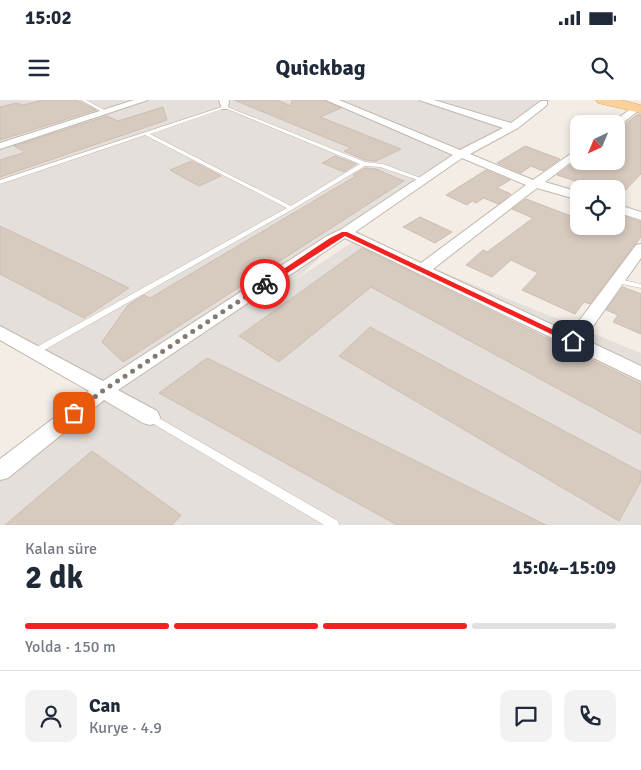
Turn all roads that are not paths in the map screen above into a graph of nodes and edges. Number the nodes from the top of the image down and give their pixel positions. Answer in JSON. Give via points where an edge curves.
{"nodes":[{"id":1,"x":83,"y":100,"type":"edge"},
{"id":2,"x":143,"y":100,"type":"edge"},
{"id":3,"x":331,"y":100,"type":"edge"},
{"id":4,"x":424,"y":100,"type":"edge"},
{"id":5,"x":602,"y":100,"type":"edge"},
{"id":6,"x":225,"y":103,"type":"edge"},
{"id":7,"x":544,"y":103,"type":"dead end"},
{"id":8,"x":638,"y":105,"type":"edge"},
{"id":9,"x":106,"y":112,"type":"junction"},
{"id":10,"x":625,"y":116,"type":"edge"},
{"id":11,"x":512,"y":127,"type":"junction"},
{"id":12,"x":144,"y":134,"type":"junction"},
{"id":13,"x":0,"y":146,"type":"edge"},
{"id":14,"x":460,"y":154,"type":"junction"},
{"id":15,"x":570,"y":157,"type":"edge"},
{"id":16,"x":364,"y":164,"type":"junction"},
{"id":17,"x":423,"y":180,"type":"junction"},
{"id":18,"x":0,"y":182,"type":"edge"},
{"id":19,"x":533,"y":184,"type":"junction"},
{"id":20,"x":570,"y":193,"type":"edge"},
{"id":21,"x":291,"y":208,"type":"junction"},
{"id":22,"x":625,"y":211,"type":"edge"},
{"id":23,"x":641,"y":216,"type":"edge"},
{"id":24,"x":345,"y":233,"type":"junction"},
{"id":25,"x":641,"y":248,"type":"edge"},
{"id":26,"x":422,"y":270,"type":"junction"},
{"id":27,"x":619,"y":281,"type":"junction"},
{"id":28,"x":641,"y":286,"type":"edge"},
{"id":29,"x":0,"y":332,"type":"edge"},
{"id":30,"x":573,"y":341,"type":"junction"},
{"id":31,"x":36,"y":351,"type":"junction"},
{"id":32,"x":641,"y":374,"type":"edge"},
{"id":33,"x":104,"y":390,"type":"junction"},
{"id":34,"x":150,"y":417,"type":"joint"},
{"id":35,"x":0,"y":471,"type":"edge"},
{"id":36,"x":334,"y":525,"type":"edge"}],
"edges":[{"from":1,"to":9,"type":"lane"},
{"from":2,"to":9,"type":"street"},
{"from":3,"to":14,"type":"street"},
{"from":4,"to":11,"type":"street"},
{"from":5,"to":8,"type":"main road"},
{"from":6,"to":12,"type":"lane"},
{"from":6,"to":16,"type":"lane"},
{"from":7,"to":11,"type":"street"},
{"from":8,"to":10,"type":"street"},
{"from":9,"to":13,"type":"street"},
{"from":11,"to":14,"type":"street"},
{"from":12,"to":18,"type":"lane"},
{"from":12,"to":21,"type":"lane"},
{"from":14,"to":17,"type":"street"},
{"from":14,"to":19,"type":"street"},
{"from":15,"to":19,"type":"street"},
{"from":16,"to":17,"type":"lane","via":[[381,165]]},
{"from":16,"to":21,"type":"lane"},
{"from":17,"to":24,"type":"street"},
{"from":19,"to":20,"type":"street"},
{"from":19,"to":26,"type":"street"},
{"from":21,"to":31,"type":"lane"},
{"from":22,"to":23,"type":"street"},
{"from":24,"to":26,"type":"street"},
{"from":24,"to":33,"type":"street"},
{"from":25,"to":27,"type":"street"},
{"from":26,"to":30,"type":"street"},
{"from":27,"to":28,"type":"lane"},
{"from":27,"to":30,"type":"street"},
{"from":29,"to":31,"type":"street"},
{"from":30,"to":32,"type":"street"},
{"from":31,"to":33,"type":"street"},
{"from":33,"to":34,"type":"street"},
{"from":33,"to":35,"type":"street"},
{"from":34,"to":36,"type":"lane"}]}
